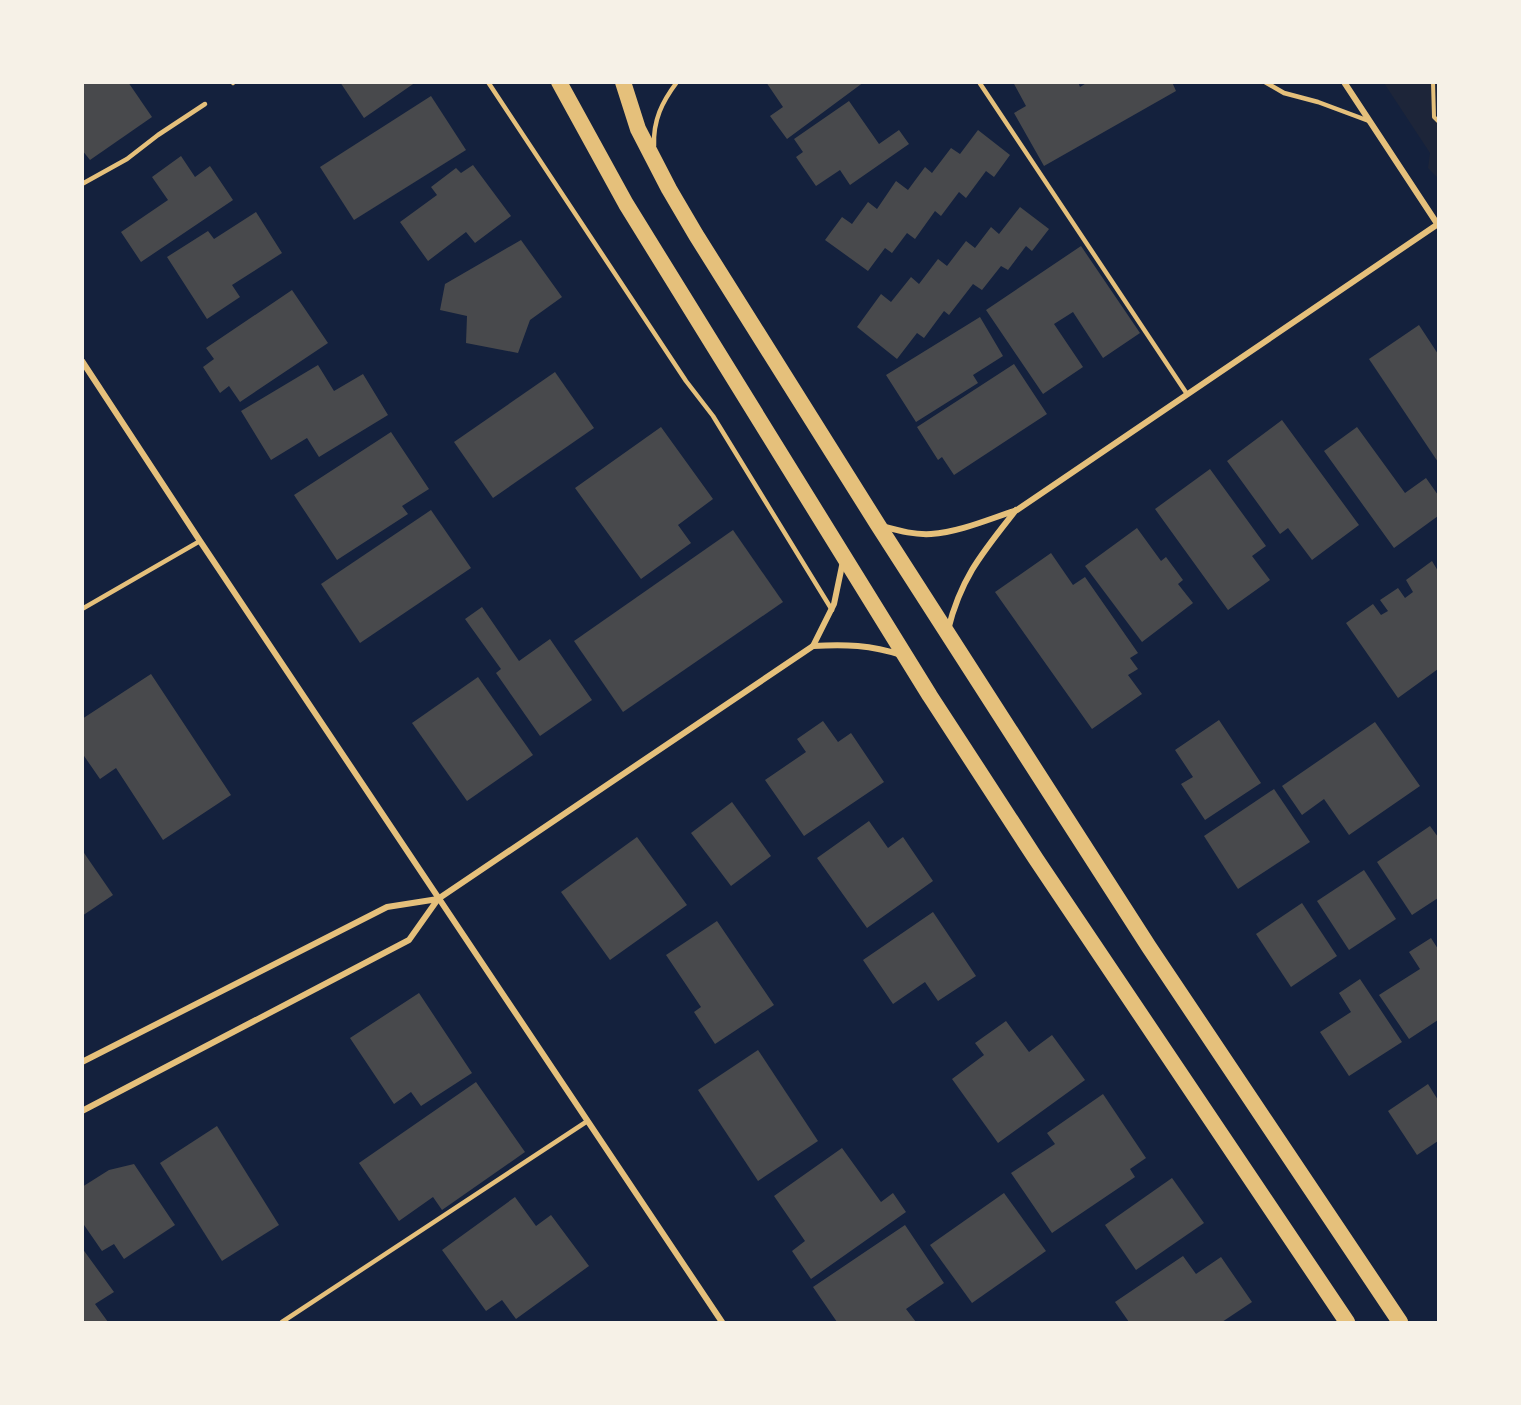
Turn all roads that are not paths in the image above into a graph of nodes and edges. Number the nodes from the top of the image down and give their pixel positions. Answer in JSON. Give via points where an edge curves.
{"nodes":[{"id":1,"x":488,"y":82,"type":"edge"},
{"id":2,"x":559,"y":82,"type":"edge"},
{"id":3,"x":623,"y":82,"type":"edge"},
{"id":4,"x":677,"y":82,"type":"edge"},
{"id":5,"x":979,"y":82,"type":"edge"},
{"id":6,"x":1265,"y":82,"type":"edge"},
{"id":7,"x":1344,"y":82,"type":"edge"},
{"id":8,"x":206,"y":104,"type":"dead end"},
{"id":9,"x":1369,"y":121,"type":"junction"},
{"id":10,"x":656,"y":163,"type":"junction"},
{"id":11,"x":82,"y":184,"type":"edge"},
{"id":12,"x":1438,"y":225,"type":"edge"},
{"id":13,"x":82,"y":362,"type":"edge"},
{"id":14,"x":1187,"y":394,"type":"junction"},
{"id":15,"x":1017,"y":510,"type":"junction"},
{"id":16,"x":878,"y":525,"type":"junction"},
{"id":17,"x":200,"y":541,"type":"junction"},
{"id":18,"x":844,"y":558,"type":"junction"},
{"id":19,"x":82,"y":609,"type":"edge"},
{"id":20,"x":832,"y":610,"type":"junction"},
{"id":21,"x":947,"y":634,"type":"junction"},
{"id":22,"x":813,"y":646,"type":"junction"},
{"id":23,"x":905,"y":657,"type":"junction"},
{"id":24,"x":438,"y":899,"type":"junction"},
{"id":25,"x":82,"y":1062,"type":"edge"},
{"id":26,"x":82,"y":1111,"type":"edge"},
{"id":27,"x":586,"y":1122,"type":"junction"},
{"id":28,"x":282,"y":1323,"type":"edge"},
{"id":29,"x":722,"y":1323,"type":"edge"},
{"id":30,"x":1347,"y":1323,"type":"edge"},
{"id":31,"x":1400,"y":1323,"type":"edge"}],
"edges":[{"from":1,"to":20,"type":"lane","via":[[713,416]]},
{"from":2,"to":18,"type":"highway","via":[[626,204]]},
{"from":3,"to":10,"type":"highway","via":[[638,129]]},
{"from":4,"to":10,"type":"lane","via":[[655,124]]},
{"from":5,"to":14,"type":"lane"},
{"from":6,"to":9,"type":"lane","via":[[1284,93]]},
{"from":7,"to":9,"type":"street"},
{"from":8,"to":11,"type":"lane","via":[[127,159]]},
{"from":9,"to":12,"type":"street"},
{"from":10,"to":16,"type":"highway","via":[[696,235]]},
{"from":12,"to":14,"type":"street"},
{"from":13,"to":17,"type":"street"},
{"from":14,"to":15,"type":"street"},
{"from":15,"to":16,"type":"street","via":[[929,534]]},
{"from":15,"to":21,"type":"street","via":[[968,575]]},
{"from":16,"to":21,"type":"highway"},
{"from":17,"to":19,"type":"lane"},
{"from":17,"to":24,"type":"street"},
{"from":18,"to":20,"type":"street"},
{"from":18,"to":23,"type":"highway"},
{"from":20,"to":22,"type":"street"},
{"from":21,"to":31,"type":"highway","via":[[1149,947]]},
{"from":22,"to":23,"type":"street","via":[[860,645]]},
{"from":22,"to":24,"type":"street"},
{"from":23,"to":30,"type":"highway"},
{"from":24,"to":25,"type":"street","via":[[387,907]]},
{"from":24,"to":26,"type":"street","via":[[409,940]]},
{"from":24,"to":27,"type":"street"},
{"from":27,"to":28,"type":"lane"},
{"from":27,"to":29,"type":"street"}]}
